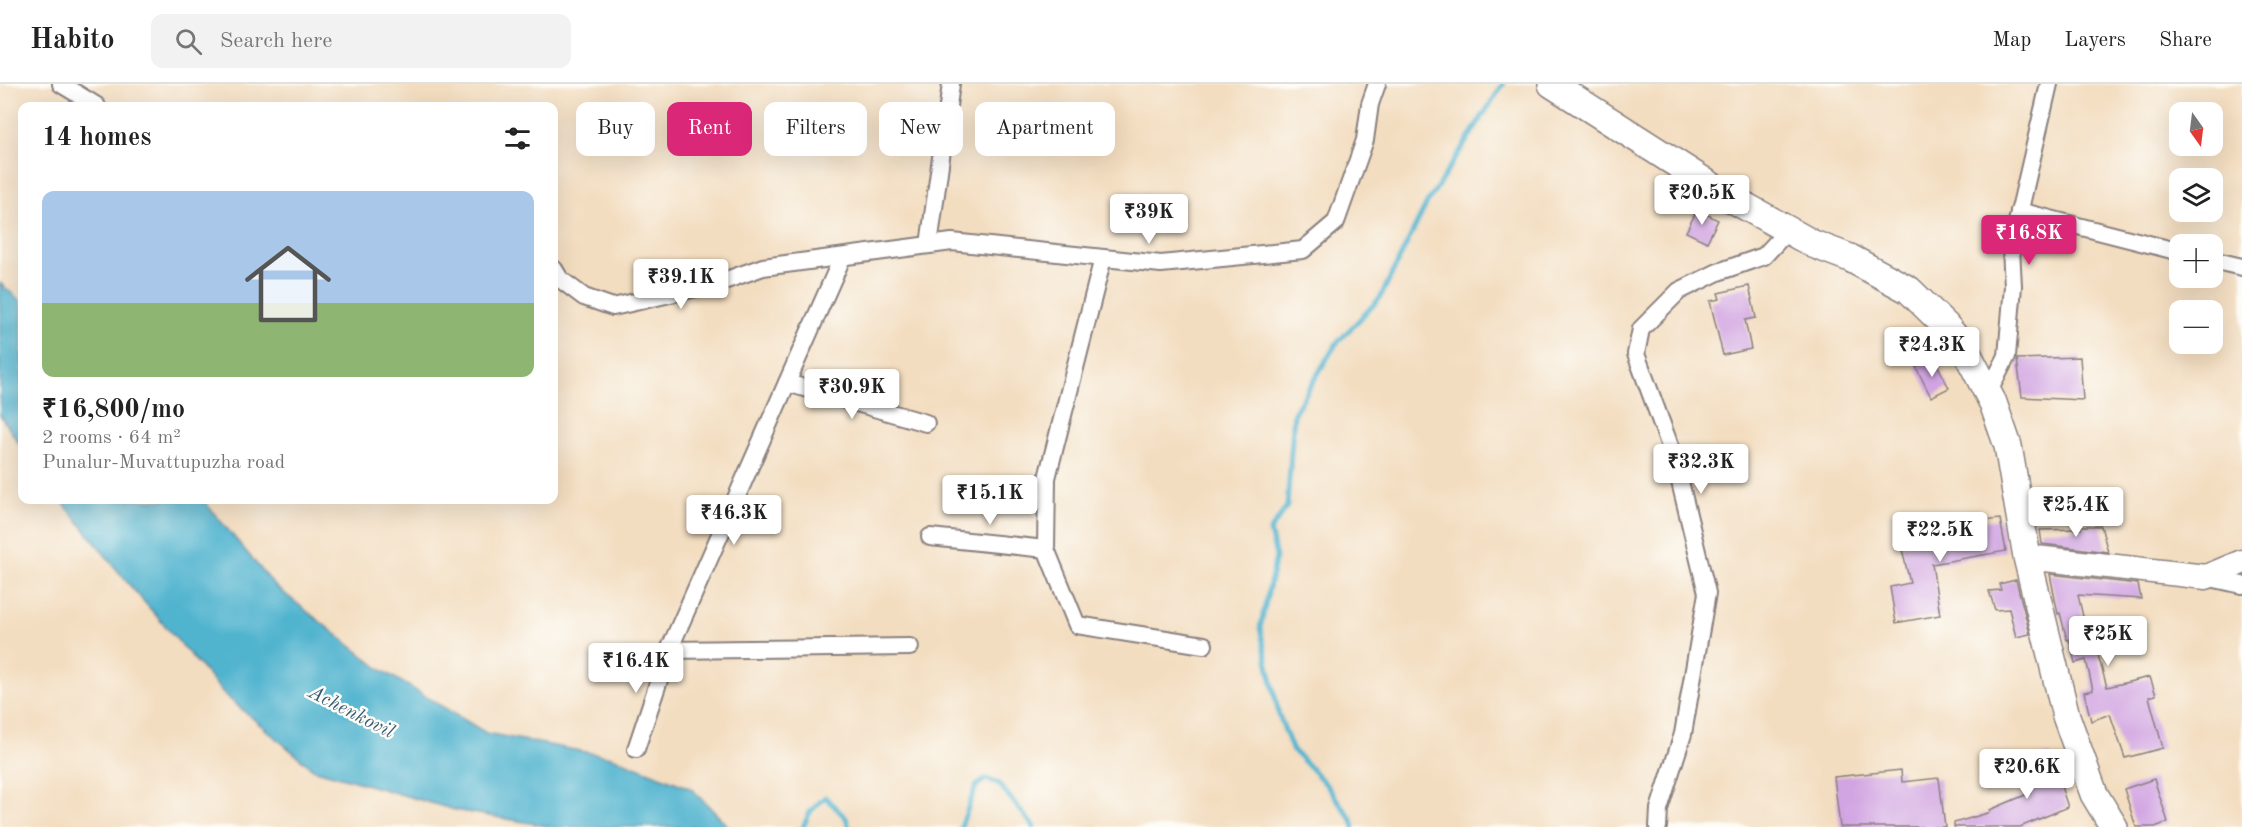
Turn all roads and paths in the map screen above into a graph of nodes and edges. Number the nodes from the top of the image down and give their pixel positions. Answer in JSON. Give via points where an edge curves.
{"nodes":[{"id":1,"x":61,"y":84,"type":"edge"},
{"id":2,"x":951,"y":84,"type":"edge"},
{"id":3,"x":1377,"y":84,"type":"edge"},
{"id":4,"x":2049,"y":84,"type":"edge"},
{"id":5,"x":1567,"y":87,"type":"edge"},
{"id":6,"x":90,"y":102,"type":"edge"},
{"id":7,"x":2019,"y":211,"type":"junction"},
{"id":8,"x":1788,"y":230,"type":"junction"},
{"id":9,"x":929,"y":245,"type":"junction"},
{"id":10,"x":2169,"y":249,"type":"edge"},
{"id":11,"x":842,"y":258,"type":"junction"},
{"id":12,"x":1103,"y":258,"type":"junction"},
{"id":13,"x":2223,"y":263,"type":"edge"},
{"id":14,"x":2242,"y":267,"type":"edge"},
{"id":15,"x":558,"y":276,"type":"edge"},
{"id":16,"x":787,"y":383,"type":"junction"},
{"id":17,"x":1989,"y":393,"type":"junction"},
{"id":18,"x":926,"y":423,"type":"dead end"},
{"id":19,"x":930,"y":537,"type":"dead end"},
{"id":20,"x":1046,"y":549,"type":"junction"},
{"id":21,"x":2027,"y":557,"type":"junction"},
{"id":22,"x":2242,"y":562,"type":"edge"},
{"id":23,"x":2206,"y":578,"type":"junction"},
{"id":24,"x":2242,"y":585,"type":"edge"},
{"id":25,"x":1204,"y":645,"type":"dead end"},
{"id":26,"x":910,"y":647,"type":"dead end"},
{"id":27,"x":669,"y":650,"type":"junction"},
{"id":28,"x":636,"y":749,"type":"dead end"},
{"id":29,"x":1658,"y":827,"type":"edge"},
{"id":30,"x":2114,"y":827,"type":"edge"}],
"edges":[{"from":1,"to":6,"type":"street"},
{"from":2,"to":9,"type":"street"},
{"from":3,"to":12,"type":"street","via":[[1365,140],[1336,222],[1303,250],[1161,264]]},
{"from":4,"to":7,"type":"street"},
{"from":5,"to":8,"type":"main road","via":[[1727,196]]},
{"from":7,"to":10,"type":"street"},
{"from":7,"to":17,"type":"street","via":[[2011,248],[2013,286],[2007,356]]},
{"from":8,"to":17,"type":"main road","via":[[1908,290],[1965,349]]},
{"from":8,"to":29,"type":"street","via":[[1764,256],[1679,291],[1641,329],[1639,337],[1636,354],[1674,458],[1707,593],[1683,734],[1659,809]]},
{"from":9,"to":11,"type":"street"},
{"from":9,"to":12,"type":"street","via":[[952,242]]},
{"from":11,"to":15,"type":"street","via":[[763,267],[718,283],[613,307],[584,297]]},
{"from":11,"to":16,"type":"street"},
{"from":12,"to":20,"type":"street","via":[[1047,478]]},
{"from":13,"to":14,"type":"street"},
{"from":16,"to":18,"type":"street"},
{"from":16,"to":27,"type":"street"},
{"from":17,"to":21,"type":"main road","via":[[2008,446]]},
{"from":19,"to":20,"type":"street"},
{"from":20,"to":25,"type":"street","via":[[1077,625]]},
{"from":21,"to":23,"type":"main road"},
{"from":21,"to":30,"type":"main road","via":[[2076,749],[2094,794]]},
{"from":22,"to":23,"type":"main road"},
{"from":23,"to":24,"type":"street"},
{"from":26,"to":27,"type":"street"},
{"from":27,"to":28,"type":"street"}]}
